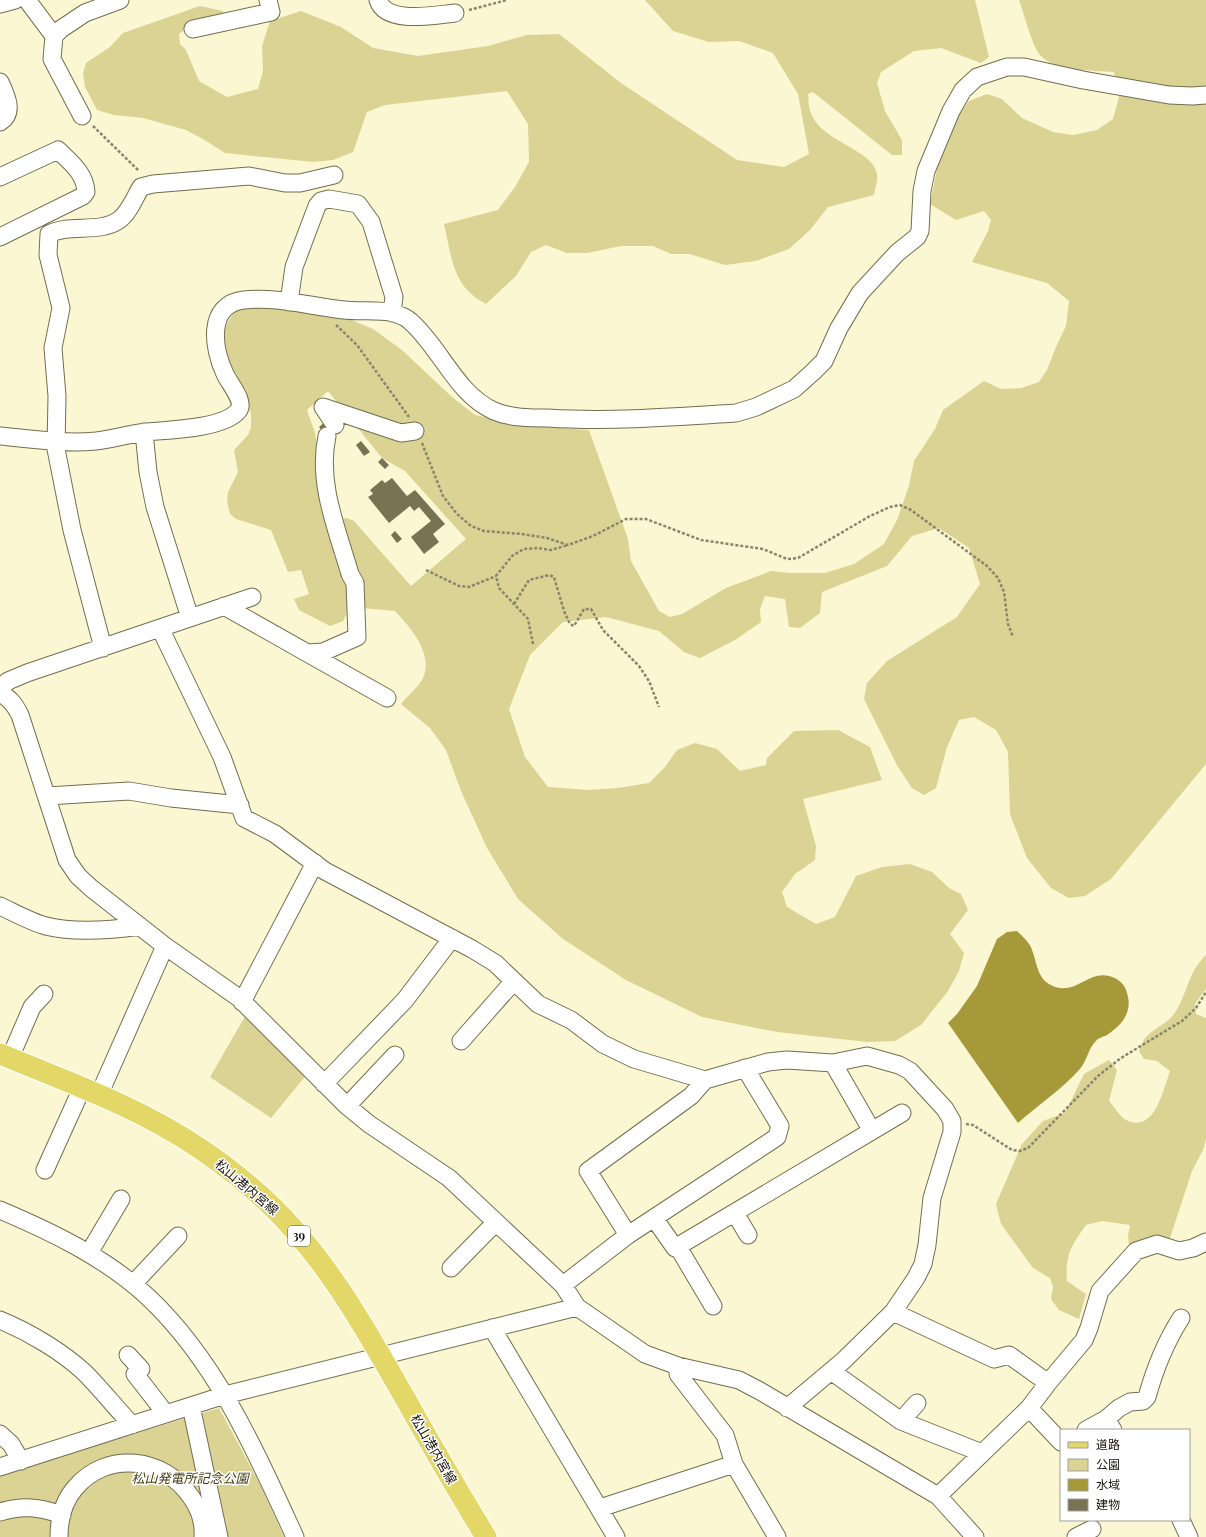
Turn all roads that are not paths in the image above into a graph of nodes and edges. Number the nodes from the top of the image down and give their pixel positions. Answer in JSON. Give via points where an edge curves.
{"nodes":[{"id":1,"x":16,"y":0,"type":"edge"},
{"id":2,"x":27,"y":0,"type":"edge"},
{"id":3,"x":120,"y":0,"type":"edge"},
{"id":4,"x":268,"y":0,"type":"edge"},
{"id":5,"x":378,"y":0,"type":"edge"},
{"id":6,"x":0,"y":4,"type":"edge"},
{"id":7,"x":455,"y":14,"type":"road end"},
{"id":8,"x":193,"y":29,"type":"dead end"},
{"id":9,"x":54,"y":36,"type":"junction"},
{"id":10,"x":0,"y":82,"type":"edge"},
{"id":11,"x":1206,"y":95,"type":"edge"},
{"id":12,"x":82,"y":116,"type":"road end"},
{"id":13,"x":0,"y":122,"type":"edge"},
{"id":14,"x":0,"y":177,"type":"edge"},
{"id":15,"x":343,"y":201,"type":"junction"},
{"id":16,"x":0,"y":237,"type":"edge"},
{"id":17,"x":289,"y":302,"type":"junction"},
{"id":18,"x":392,"y":312,"type":"junction"},
{"id":19,"x":415,"y":431,"type":"road end"},
{"id":20,"x":144,"y":432,"type":"junction"},
{"id":21,"x":0,"y":436,"type":"edge"},
{"id":22,"x":57,"y":441,"type":"junction"},
{"id":23,"x":252,"y":597,"type":"dead end"},
{"id":24,"x":224,"y":606,"type":"junction"},
{"id":25,"x":190,"y":618,"type":"junction"},
{"id":26,"x":160,"y":628,"type":"junction"},
{"id":27,"x":102,"y":648,"type":"junction"},
{"id":28,"x":308,"y":653,"type":"junction"},
{"id":29,"x":0,"y":688,"type":"edge"},
{"id":30,"x":0,"y":694,"type":"edge"},
{"id":31,"x":387,"y":698,"type":"dead end"},
{"id":32,"x":47,"y":796,"type":"junction"},
{"id":33,"x":240,"y":806,"type":"junction"},
{"id":34,"x":315,"y":863,"type":"junction"},
{"id":35,"x":0,"y":906,"type":"edge"},
{"id":36,"x":140,"y":926,"type":"junction"},
{"id":37,"x":452,"y":938,"type":"junction"},
{"id":38,"x":165,"y":946,"type":"junction"},
{"id":39,"x":514,"y":980,"type":"junction"},
{"id":40,"x":44,"y":994,"type":"dead end"},
{"id":41,"x":242,"y":1002,"type":"junction"},
{"id":42,"x":461,"y":1041,"type":"dead end"},
{"id":43,"x":395,"y":1055,"type":"dead end"},
{"id":44,"x":5,"y":1056,"type":"edge"},
{"id":45,"x":833,"y":1063,"type":"junction"},
{"id":46,"x":745,"y":1068,"type":"junction"},
{"id":47,"x":705,"y":1080,"type":"junction"},
{"id":48,"x":324,"y":1084,"type":"junction"},
{"id":49,"x":91,"y":1092,"type":"junction"},
{"id":50,"x":347,"y":1106,"type":"junction"},
{"id":51,"x":902,"y":1113,"type":"dead end"},
{"id":52,"x":872,"y":1131,"type":"junction"},
{"id":53,"x":45,"y":1170,"type":"dead end"},
{"id":54,"x":121,"y":1199,"type":"dead end"},
{"id":55,"x":0,"y":1210,"type":"edge"},
{"id":56,"x":735,"y":1213,"type":"junction"},
{"id":57,"x":654,"y":1218,"type":"junction"},
{"id":58,"x":496,"y":1222,"type":"junction"},
{"id":59,"x":628,"y":1235,"type":"junction"},
{"id":60,"x":748,"y":1235,"type":"dead end"},
{"id":61,"x":178,"y":1236,"type":"dead end"},
{"id":62,"x":1206,"y":1242,"type":"edge"},
{"id":63,"x":678,"y":1247,"type":"junction"},
{"id":64,"x":89,"y":1253,"type":"junction"},
{"id":65,"x":451,"y":1268,"type":"dead end"},
{"id":66,"x":133,"y":1284,"type":"junction"},
{"id":67,"x":563,"y":1285,"type":"junction"},
{"id":68,"x":713,"y":1306,"type":"dead end"},
{"id":69,"x":577,"y":1307,"type":"junction"},
{"id":70,"x":893,"y":1312,"type":"junction"},
{"id":71,"x":1181,"y":1318,"type":"dead end"},
{"id":72,"x":0,"y":1320,"type":"edge"},
{"id":73,"x":492,"y":1328,"type":"junction"},
{"id":74,"x":128,"y":1355,"type":"dead end"},
{"id":75,"x":381,"y":1356,"type":"junction"},
{"id":76,"x":678,"y":1366,"type":"junction"},
{"id":77,"x":831,"y":1371,"type":"junction"},
{"id":78,"x":1048,"y":1383,"type":"junction"},
{"id":79,"x":225,"y":1395,"type":"junction"},
{"id":80,"x":916,"y":1403,"type":"dead end"},
{"id":81,"x":190,"y":1406,"type":"junction"},
{"id":82,"x":786,"y":1408,"type":"junction"},
{"id":83,"x":1028,"y":1408,"type":"junction"},
{"id":84,"x":166,"y":1414,"type":"junction"},
{"id":85,"x":901,"y":1420,"type":"junction"},
{"id":86,"x":132,"y":1425,"type":"junction"},
{"id":87,"x":1109,"y":1425,"type":"edge"},
{"id":88,"x":1091,"y":1429,"type":"edge"},
{"id":89,"x":0,"y":1434,"type":"edge"},
{"id":90,"x":1060,"y":1441,"type":"edge"},
{"id":91,"x":982,"y":1453,"type":"junction"},
{"id":92,"x":21,"y":1460,"type":"junction"},
{"id":93,"x":734,"y":1464,"type":"junction"},
{"id":94,"x":0,"y":1467,"type":"edge"},
{"id":95,"x":938,"y":1496,"type":"junction"},
{"id":96,"x":600,"y":1508,"type":"junction"},
{"id":97,"x":0,"y":1512,"type":"edge"},
{"id":98,"x":62,"y":1515,"type":"junction"},
{"id":99,"x":208,"y":1517,"type":"junction"},
{"id":100,"x":1181,"y":1521,"type":"edge"},
{"id":101,"x":1092,"y":1529,"type":"dead end"},
{"id":102,"x":59,"y":1537,"type":"edge"},
{"id":103,"x":204,"y":1537,"type":"edge"},
{"id":104,"x":219,"y":1537,"type":"edge"},
{"id":105,"x":295,"y":1537,"type":"edge"},
{"id":106,"x":486,"y":1537,"type":"edge"},
{"id":107,"x":616,"y":1537,"type":"edge"},
{"id":108,"x":777,"y":1537,"type":"edge"},
{"id":109,"x":975,"y":1537,"type":"edge"},
{"id":110,"x":1076,"y":1537,"type":"edge"},
{"id":111,"x":1189,"y":1537,"type":"edge"}],
"edges":[{"from":1,"to":6,"type":"street"},
{"from":2,"to":9,"type":"street"},
{"from":3,"to":9,"type":"street","via":[[85,13]]},
{"from":4,"to":8,"type":"street","via":[[271,12]]},
{"from":5,"to":7,"type":"street","via":[[387,12],[404,17]]},
{"from":9,"to":12,"type":"street","via":[[52,59]]},
{"from":10,"to":13,"type":"street","via":[[8,105],[8,114]]},
{"from":11,"to":18,"type":"street","via":[[1169,95],[1024,67],[1007,67],[977,77],[963,90],[951,111],[926,171],[920,231],[917,237],[897,253],[860,293],[824,360],[813,372],[794,389],[756,407],[736,413],[588,420],[532,418],[496,412],[481,404],[461,384],[412,323]]},
{"from":14,"to":16,"type":"street","via":[[58,150],[80,172],[86,184],[83,196]]},
{"from":15,"to":17,"type":"street","via":[[321,201],[315,210],[294,267]]},
{"from":15,"to":18,"type":"street","via":[[358,204],[371,222],[394,297]]},
{"from":15,"to":22,"type":"street","via":[[334,170],[300,183],[284,183],[249,176],[153,184],[141,187],[119,220],[102,226],[62,230],[49,234],[48,255],[61,308],[53,348]]},
{"from":17,"to":18,"type":"street","via":[[345,310]]},
{"from":17,"to":20,"type":"street","via":[[245,300],[226,306],[219,315],[215,328],[218,355],[224,373],[238,397],[238,411],[209,425],[182,430]]},
{"from":19,"to":28,"type":"street","via":[[401,433],[323,407],[331,430],[324,453],[324,477],[348,567],[355,583],[357,637],[323,652]]},
{"from":20,"to":22,"type":"street","via":[[96,441]]},
{"from":20,"to":25,"type":"street","via":[[155,507]]},
{"from":21,"to":22,"type":"street"},
{"from":22,"to":27,"type":"street","via":[[56,449],[72,530]]},
{"from":23,"to":24,"type":"street"},
{"from":24,"to":25,"type":"street"},
{"from":24,"to":28,"type":"street"},
{"from":25,"to":26,"type":"street"},
{"from":26,"to":27,"type":"street"},
{"from":26,"to":33,"type":"street","via":[[222,757]]},
{"from":27,"to":29,"type":"street","via":[[27,673],[8,681]]},
{"from":28,"to":31,"type":"street"},
{"from":30,"to":32,"type":"street","via":[[7,696],[20,715]]},
{"from":32,"to":33,"type":"street","via":[[129,791]]},
{"from":32,"to":36,"type":"street","via":[[62,846],[72,869],[91,888]]},
{"from":33,"to":34,"type":"street","via":[[244,818],[275,834]]},
{"from":34,"to":37,"type":"street","via":[[325,871]]},
{"from":34,"to":41,"type":"street"},
{"from":35,"to":36,"type":"street","via":[[46,926],[114,930]]},
{"from":36,"to":38,"type":"street"},
{"from":37,"to":39,"type":"street","via":[[495,963]]},
{"from":37,"to":48,"type":"street","via":[[405,1000]]},
{"from":38,"to":41,"type":"street"},
{"from":38,"to":49,"type":"street"},
{"from":39,"to":42,"type":"street"},
{"from":39,"to":47,"type":"street","via":[[538,1004],[571,1020],[603,1044],[634,1059]]},
{"from":40,"to":44,"type":"street","via":[[32,1007]]},
{"from":41,"to":48,"type":"street"},
{"from":43,"to":50,"type":"street"},
{"from":44,"to":49,"type":"main road","name":"松山港内宮線","number":"39"},
{"from":45,"to":46,"type":"street","via":[[787,1060]]},
{"from":45,"to":52,"type":"street"},
{"from":45,"to":70,"type":"street","via":[[867,1056],[899,1065],[921,1082],[952,1121],[952,1132],[932,1198],[923,1264]]},
{"from":46,"to":47,"type":"street"},
{"from":46,"to":57,"type":"street","via":[[780,1126],[777,1137]]},
{"from":47,"to":59,"type":"street","via":[[691,1096],[588,1171]]},
{"from":48,"to":50,"type":"street"},
{"from":49,"to":53,"type":"street"},
{"from":49,"to":75,"type":"main road","name":"松山港内宮線","number":"39","via":[[143,1115],[202,1150],[246,1183],[295,1231],[322,1264]]},
{"from":50,"to":58,"type":"street","via":[[369,1124],[449,1178]]},
{"from":51,"to":52,"type":"street"},
{"from":52,"to":56,"type":"street"},
{"from":54,"to":64,"type":"street"},
{"from":55,"to":64,"type":"street"},
{"from":56,"to":60,"type":"street"},
{"from":56,"to":63,"type":"street"},
{"from":57,"to":59,"type":"street"},
{"from":57,"to":63,"type":"street","via":[[675,1248]]},
{"from":58,"to":65,"type":"street"},
{"from":58,"to":67,"type":"street"},
{"from":59,"to":67,"type":"street"},
{"from":61,"to":66,"type":"street"},
{"from":62,"to":78,"type":"street","via":[[1179,1251],[1157,1244],[1136,1251],[1100,1291],[1084,1340]]},
{"from":63,"to":68,"type":"street"},
{"from":64,"to":66,"type":"street"},
{"from":66,"to":79,"type":"street","via":[[148,1296],[188,1340]]},
{"from":67,"to":69,"type":"street"},
{"from":69,"to":73,"type":"street"},
{"from":69,"to":76,"type":"street","via":[[645,1354]]},
{"from":70,"to":77,"type":"street"},
{"from":70,"to":78,"type":"street","via":[[994,1359],[1009,1355]]},
{"from":71,"to":87,"type":"street","via":[[1157,1362],[1147,1397],[1143,1401],[1130,1402],[1119,1408]]},
{"from":72,"to":86,"type":"street","via":[[53,1349],[83,1372]]},
{"from":73,"to":75,"type":"street"},
{"from":73,"to":96,"type":"street"},
{"from":74,"to":84,"type":"street","via":[[141,1370],[135,1374]]},
{"from":75,"to":79,"type":"street"},
{"from":75,"to":106,"type":"main road","name":"松山港内宮線","number":"39"},
{"from":76,"to":82,"type":"street","via":[[739,1380]]},
{"from":76,"to":93,"type":"street","via":[[678,1374],[725,1434]]},
{"from":77,"to":82,"type":"street"},
{"from":77,"to":85,"type":"street"},
{"from":78,"to":83,"type":"street"},
{"from":79,"to":81,"type":"street"},
{"from":79,"to":105,"type":"street"},
{"from":80,"to":85,"type":"street"},
{"from":81,"to":84,"type":"street"},
{"from":81,"to":99,"type":"street"},
{"from":82,"to":95,"type":"street"},
{"from":83,"to":90,"type":"street"},
{"from":83,"to":91,"type":"street"},
{"from":84,"to":86,"type":"street"},
{"from":85,"to":91,"type":"street"},
{"from":86,"to":92,"type":"street"},
{"from":87,"to":88,"type":"street"},
{"from":89,"to":92,"type":"street","via":[[11,1444]]},
{"from":91,"to":95,"type":"street"},
{"from":92,"to":94,"type":"street"},
{"from":93,"to":96,"type":"street"},
{"from":93,"to":108,"type":"street"},
{"from":95,"to":109,"type":"street"},
{"from":96,"to":107,"type":"street"},
{"from":97,"to":98,"type":"street","via":[[25,1506]]},
{"from":98,"to":99,"type":"street","via":[[66,1502],[75,1488],[87,1478],[117,1465],[133,1463],[150,1465],[177,1480]]},
{"from":98,"to":102,"type":"street"},
{"from":99,"to":103,"type":"street"},
{"from":99,"to":104,"type":"street"},
{"from":100,"to":111,"type":"street"},
{"from":101,"to":110,"type":"street"}]}
